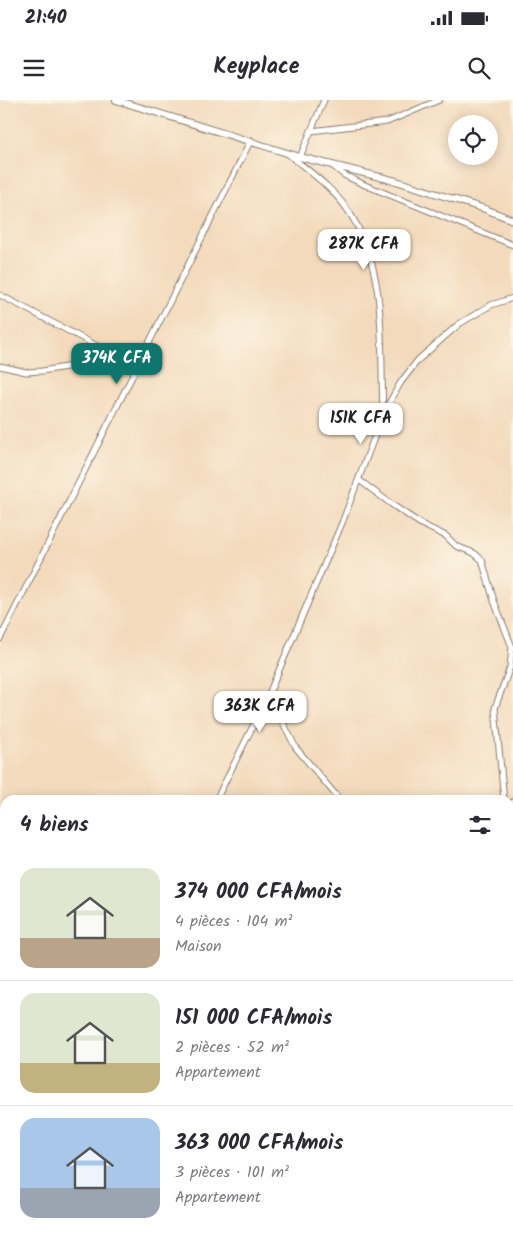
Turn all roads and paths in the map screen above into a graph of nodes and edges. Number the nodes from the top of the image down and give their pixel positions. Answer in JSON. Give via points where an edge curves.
{"nodes":[{"id":1,"x":116,"y":100,"type":"edge"},
{"id":2,"x":324,"y":100,"type":"edge"},
{"id":3,"x":439,"y":100,"type":"edge"},
{"id":4,"x":311,"y":131,"type":"junction"},
{"id":5,"x":251,"y":140,"type":"junction"},
{"id":6,"x":286,"y":152,"type":"junction"},
{"id":7,"x":300,"y":157,"type":"junction"},
{"id":8,"x":332,"y":165,"type":"junction"},
{"id":9,"x":513,"y":220,"type":"edge"},
{"id":10,"x":513,"y":245,"type":"edge"},
{"id":11,"x":0,"y":295,"type":"edge"},
{"id":12,"x":513,"y":298,"type":"edge"},
{"id":13,"x":120,"y":358,"type":"junction"},
{"id":14,"x":0,"y":366,"type":"edge"},
{"id":15,"x":137,"y":367,"type":"junction"},
{"id":16,"x":383,"y":414,"type":"junction"},
{"id":17,"x":359,"y":480,"type":"junction"},
{"id":18,"x":0,"y":639,"type":"edge"},
{"id":19,"x":268,"y":696,"type":"junction"},
{"id":20,"x":218,"y":795,"type":"edge"},
{"id":21,"x":336,"y":795,"type":"edge"},
{"id":22,"x":504,"y":795,"type":"edge"}],
"edges":[{"from":1,"to":5,"type":"street"},
{"from":2,"to":4,"type":"street"},
{"from":3,"to":4,"type":"street","via":[[388,122]]},
{"from":4,"to":7,"type":"street"},
{"from":5,"to":6,"type":"street"},
{"from":5,"to":15,"type":"street"},
{"from":6,"to":7,"type":"street"},
{"from":6,"to":16,"type":"street","via":[[333,193],[351,214],[365,241],[380,303]]},
{"from":7,"to":8,"type":"street"},
{"from":8,"to":9,"type":"street","via":[[396,181]]},
{"from":8,"to":10,"type":"street","via":[[344,176]]},
{"from":11,"to":13,"type":"street"},
{"from":12,"to":16,"type":"street","via":[[491,305],[458,324],[424,354],[401,382]]},
{"from":13,"to":14,"type":"street","via":[[42,371],[26,372]]},
{"from":13,"to":15,"type":"street"},
{"from":15,"to":18,"type":"street"},
{"from":16,"to":17,"type":"street"},
{"from":17,"to":19,"type":"street"},
{"from":17,"to":22,"type":"street","via":[[421,524],[482,560],[512,647],[510,667],[495,708]]},
{"from":19,"to":20,"type":"street"},
{"from":19,"to":21,"type":"street","via":[[296,748]]}]}
